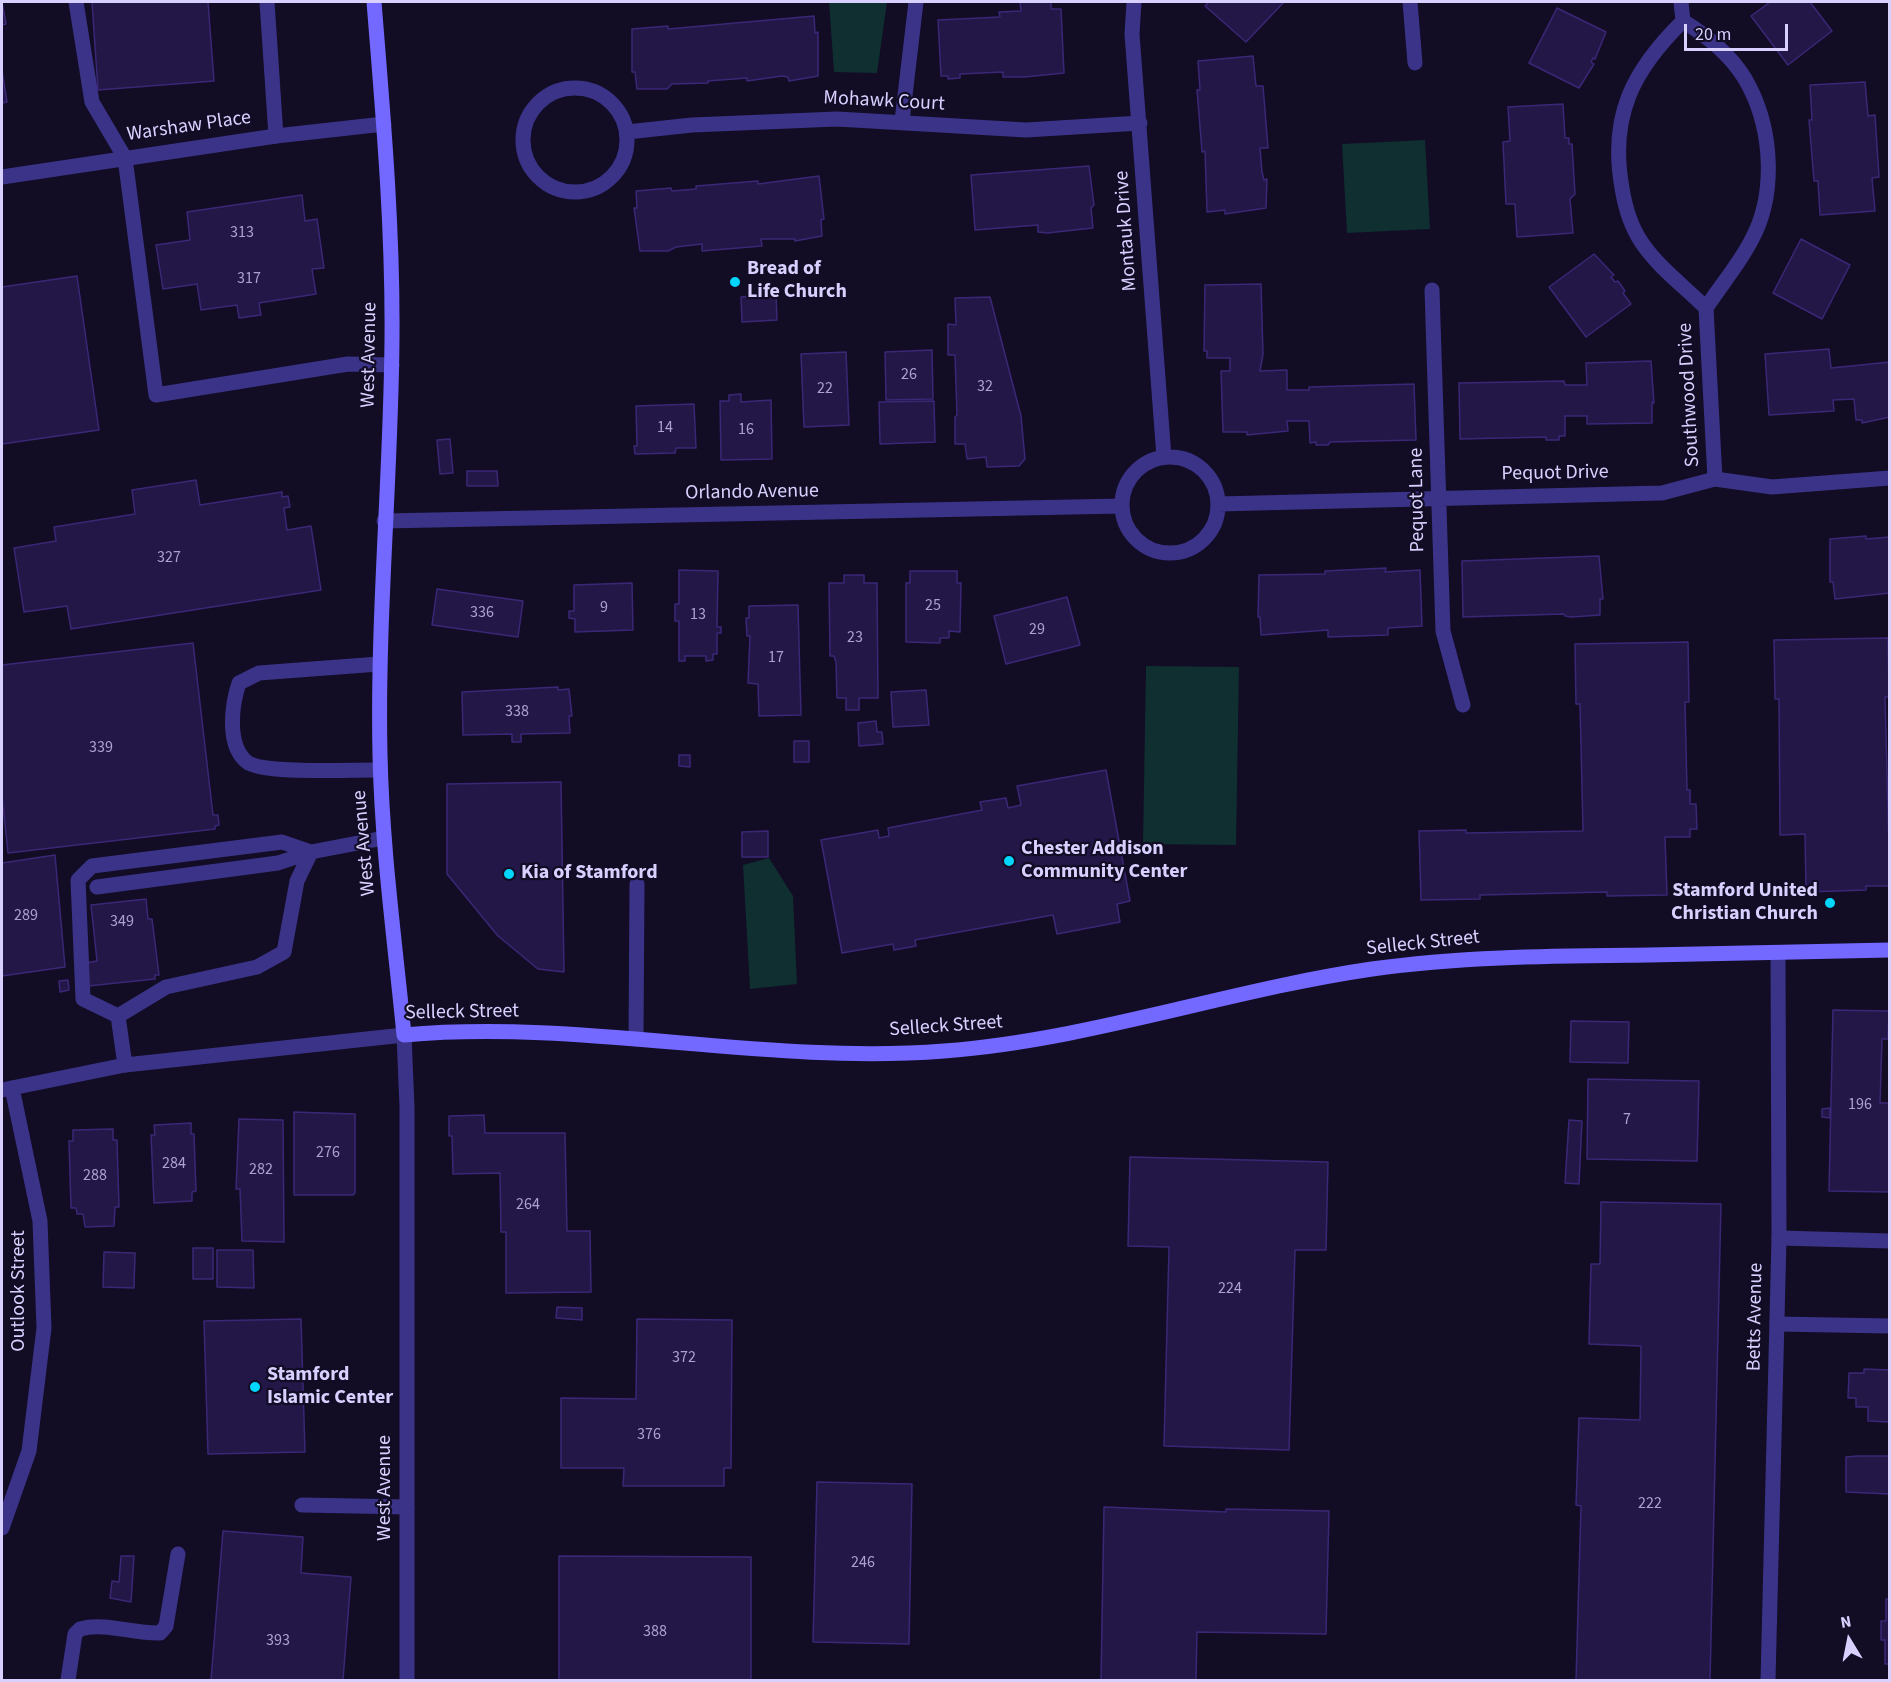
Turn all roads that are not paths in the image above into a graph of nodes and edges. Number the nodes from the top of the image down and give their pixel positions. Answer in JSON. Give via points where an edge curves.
{"nodes":[{"id":1,"x":76,"y":2,"type":"edge"},
{"id":2,"x":267,"y":2,"type":"edge"},
{"id":3,"x":375,"y":2,"type":"edge"},
{"id":4,"x":916,"y":2,"type":"edge"},
{"id":5,"x":1134,"y":2,"type":"edge"},
{"id":6,"x":1410,"y":2,"type":"edge"},
{"id":7,"x":1681,"y":2,"type":"edge"},
{"id":8,"x":1683,"y":21,"type":"junction"},
{"id":9,"x":1415,"y":63,"type":"dead end"},
{"id":10,"x":902,"y":121,"type":"junction"},
{"id":11,"x":1140,"y":123,"type":"junction"},
{"id":12,"x":384,"y":124,"type":"junction"},
{"id":13,"x":627,"y":132,"type":"junction"},
{"id":14,"x":276,"y":136,"type":"junction"},
{"id":15,"x":125,"y":158,"type":"junction"},
{"id":16,"x":2,"y":177,"type":"edge"},
{"id":17,"x":1432,"y":290,"type":"dead end"},
{"id":18,"x":1706,"y":308,"type":"junction"},
{"id":19,"x":392,"y":365,"type":"junction"},
{"id":20,"x":1164,"y":457,"type":"junction"},
{"id":21,"x":1890,"y":478,"type":"edge"},
{"id":22,"x":1715,"y":479,"type":"junction"},
{"id":23,"x":1440,"y":498,"type":"junction"},
{"id":24,"x":1218,"y":504,"type":"junction"},
{"id":25,"x":1121,"y":506,"type":"junction"},
{"id":26,"x":384,"y":521,"type":"junction"},
{"id":27,"x":379,"y":664,"type":"junction"},
{"id":28,"x":1463,"y":705,"type":"dead end"},
{"id":29,"x":380,"y":770,"type":"junction"},
{"id":30,"x":384,"y":838,"type":"junction"},
{"id":31,"x":311,"y":852,"type":"junction"},
{"id":32,"x":637,"y":884,"type":"dead end"},
{"id":33,"x":98,"y":887,"type":"dead end"},
{"id":34,"x":1890,"y":950,"type":"edge"},
{"id":35,"x":1778,"y":954,"type":"junction"},
{"id":36,"x":118,"y":1016,"type":"junction"},
{"id":37,"x":404,"y":1035,"type":"junction"},
{"id":38,"x":636,"y":1039,"type":"junction"},
{"id":39,"x":125,"y":1065,"type":"junction"},
{"id":40,"x":7,"y":1089,"type":"edge"},
{"id":41,"x":1779,"y":1238,"type":"junction"},
{"id":42,"x":1890,"y":1241,"type":"edge"},
{"id":43,"x":1777,"y":1324,"type":"junction"},
{"id":44,"x":1890,"y":1326,"type":"edge"},
{"id":45,"x":302,"y":1505,"type":"dead end"},
{"id":46,"x":407,"y":1507,"type":"junction"},
{"id":47,"x":2,"y":1528,"type":"edge"},
{"id":48,"x":178,"y":1554,"type":"dead end"},
{"id":49,"x":68,"y":1680,"type":"edge"},
{"id":50,"x":407,"y":1680,"type":"edge"},
{"id":51,"x":1768,"y":1680,"type":"edge"}],
"edges":[{"from":1,"to":15,"type":"street","via":[[92,102]]},
{"from":2,"to":14,"type":"street"},
{"from":3,"to":12,"type":"main road","name":"West Avenue"},
{"from":4,"to":10,"type":"street"},
{"from":5,"to":11,"type":"street","name":"Montauk Drive","via":[[1132,34]]},
{"from":6,"to":9,"type":"street"},
{"from":7,"to":8,"type":"street"},
{"from":8,"to":18,"type":"street","via":[[1709,38],[1750,87],[1762,122],[1767,155],[1765,200],[1753,239]]},
{"from":8,"to":18,"type":"street","via":[[1660,43],[1627,96],[1617,156],[1623,198],[1642,243]]},
{"from":10,"to":11,"type":"street","name":"Mohawk Court","via":[[1026,130]]},
{"from":10,"to":13,"type":"street","name":"Mohawk Court","via":[[782,121]]},
{"from":11,"to":20,"type":"street","name":"Montauk Drive"},
{"from":12,"to":14,"type":"street","name":"Warshaw Place"},
{"from":12,"to":19,"type":"main road","name":"West Avenue","via":[[392,263]]},
{"from":13,"to":13,"type":"street","via":[[627,149],[621,165],[596,188],[580,192],[547,184],[526,158],[523,141],[525,124],[533,108],[546,96],[580,87],[611,102],[622,116]]},
{"from":14,"to":15,"type":"street","name":"Warshaw Place"},
{"from":15,"to":16,"type":"street","name":"Warshaw Place"},
{"from":15,"to":19,"type":"street","via":[[156,395],[348,364]]},
{"from":17,"to":23,"type":"street","name":"Pequot Lane"},
{"from":18,"to":22,"type":"street","name":"Southwood Drive"},
{"from":19,"to":26,"type":"main road","name":"West Avenue"},
{"from":20,"to":24,"type":"street","via":[[1184,459],[1202,468],[1214,484]]},
{"from":20,"to":25,"type":"street","via":[[1142,465],[1126,483]]},
{"from":21,"to":22,"type":"street","name":"Pequot Drive","via":[[1772,487]]},
{"from":22,"to":23,"type":"street","name":"Pequot Drive","via":[[1662,493]]},
{"from":23,"to":24,"type":"street","name":"Pequot Drive"},
{"from":23,"to":28,"type":"street","name":"Pequot Lane","via":[[1443,631]]},
{"from":24,"to":25,"type":"street","via":[[1215,524],[1202,542],[1182,553],[1160,554],[1140,544],[1126,527]]},
{"from":25,"to":26,"type":"street","name":"Orlando Avenue"},
{"from":26,"to":27,"type":"main road","name":"West Avenue"},
{"from":27,"to":29,"type":"main road","name":"West Avenue"},
{"from":27,"to":29,"type":"street","via":[[259,673],[239,682],[233,703],[235,743],[247,762],[268,769]]},
{"from":29,"to":30,"type":"main road","name":"West Avenue"},
{"from":30,"to":31,"type":"street"},
{"from":30,"to":37,"type":"main road","name":"West Avenue"},
{"from":31,"to":33,"type":"street","via":[[278,863]]},
{"from":31,"to":36,"type":"street","via":[[297,881],[284,952],[257,967],[166,987]]},
{"from":31,"to":36,"type":"street","via":[[282,842],[92,866],[78,880],[83,999]]},
{"from":32,"to":38,"type":"street"},
{"from":34,"to":35,"type":"main road","name":"Selleck Street"},
{"from":35,"to":38,"type":"main road","name":"Selleck Street","via":[[1515,957],[1394,967],[1266,988],[1054,1036],[944,1051],[818,1051]]},
{"from":35,"to":41,"type":"street","name":"Betts Avenue"},
{"from":36,"to":39,"type":"street"},
{"from":37,"to":38,"type":"main road","name":"Selleck Street","via":[[486,1030]]},
{"from":37,"to":39,"type":"street","name":"Selleck Street"},
{"from":37,"to":46,"type":"street","name":"West Avenue"},
{"from":39,"to":40,"type":"street","name":"Selleck Street"},
{"from":40,"to":47,"type":"street","name":"Outlook Street","via":[[40,1221],[44,1328],[29,1450]]},
{"from":41,"to":42,"type":"street"},
{"from":41,"to":43,"type":"street","name":"Betts Avenue"},
{"from":43,"to":44,"type":"street"},
{"from":43,"to":51,"type":"street","name":"Betts Avenue"},
{"from":45,"to":46,"type":"street"},
{"from":46,"to":50,"type":"street","name":"West Avenue"},
{"from":48,"to":49,"type":"street","via":[[166,1626],[160,1633],[80,1629],[75,1634]]}]}
